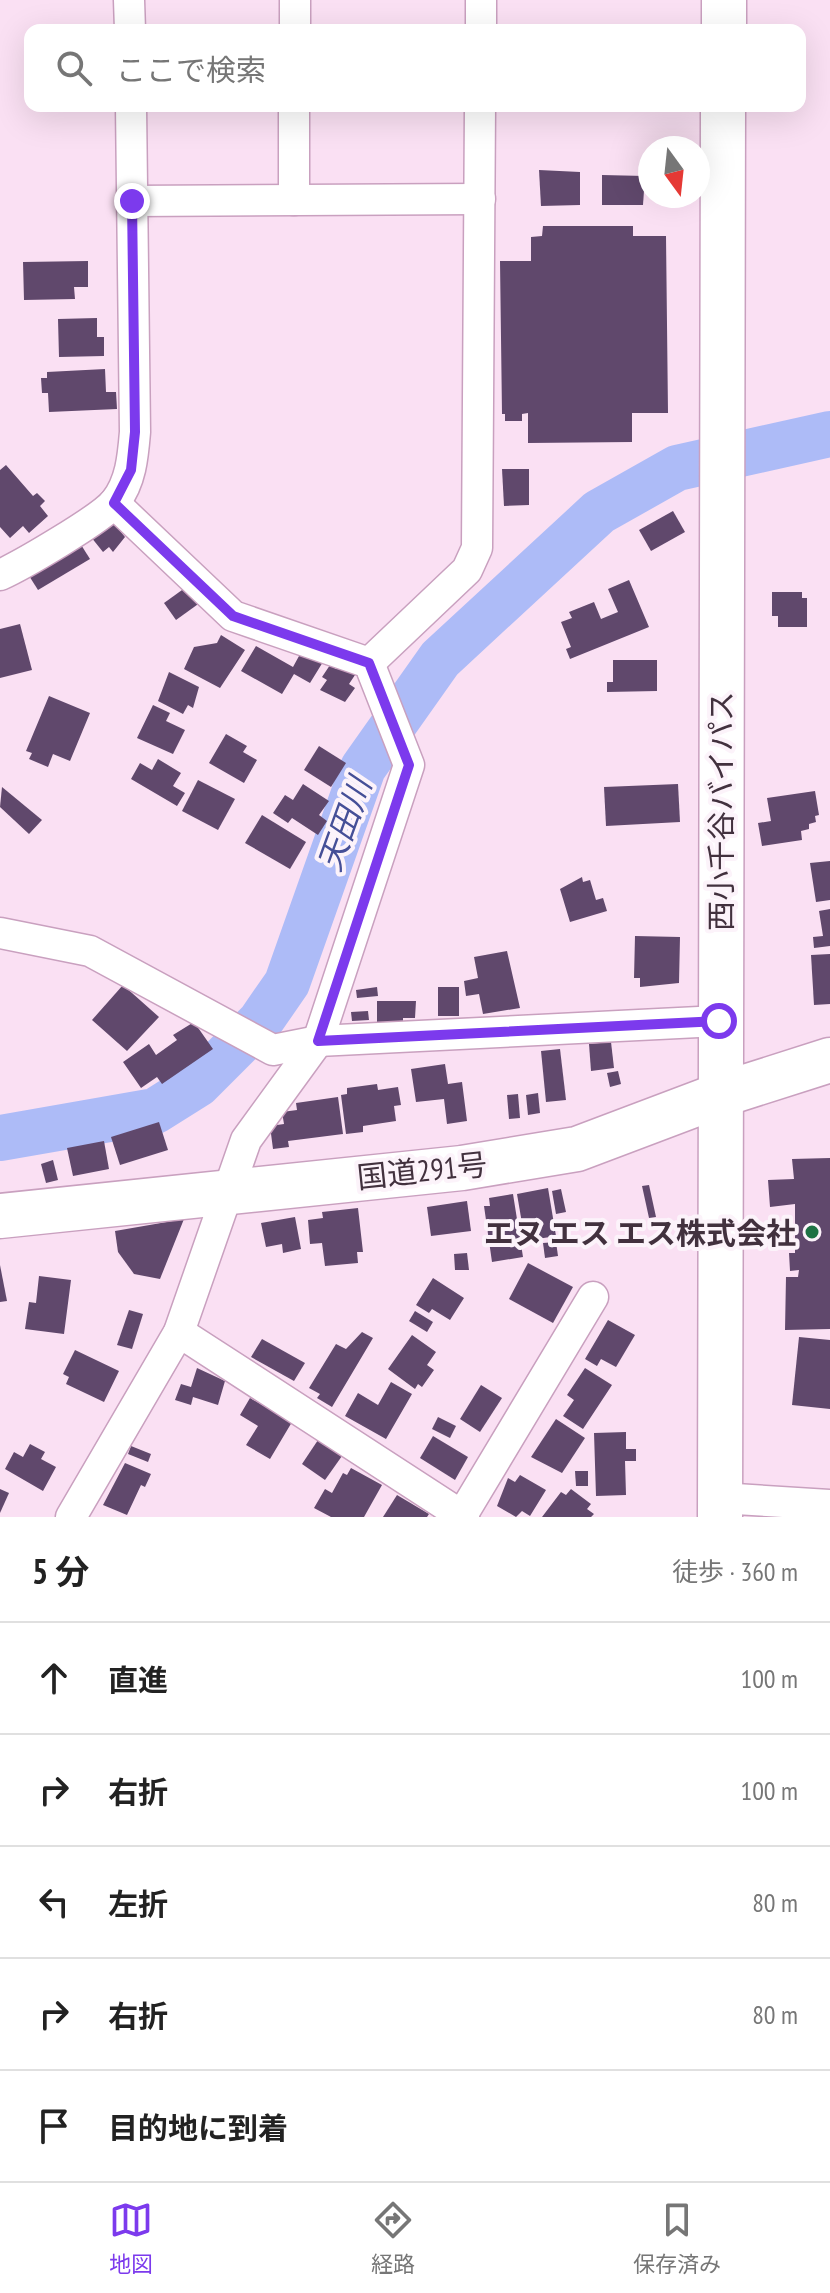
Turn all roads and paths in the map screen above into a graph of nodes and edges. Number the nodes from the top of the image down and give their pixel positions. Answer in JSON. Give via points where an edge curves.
{"nodes":[{"id":1,"x":129,"y":0,"type":"edge"},
{"id":2,"x":295,"y":0,"type":"edge"},
{"id":3,"x":481,"y":0,"type":"edge"},
{"id":4,"x":724,"y":0,"type":"edge"},
{"id":5,"x":130,"y":24,"type":"edge"},
{"id":6,"x":295,"y":24,"type":"edge"},
{"id":7,"x":481,"y":24,"type":"edge"},
{"id":8,"x":724,"y":24,"type":"edge"},
{"id":9,"x":131,"y":112,"type":"edge"},
{"id":10,"x":294,"y":112,"type":"edge"},
{"id":11,"x":480,"y":112,"type":"edge"},
{"id":12,"x":723,"y":112,"type":"edge"},
{"id":13,"x":480,"y":199,"type":"junction"},
{"id":14,"x":294,"y":200,"type":"junction"},
{"id":15,"x":132,"y":201,"type":"junction"},
{"id":16,"x":114,"y":503,"type":"junction"},
{"id":17,"x":0,"y":575,"type":"edge"},
{"id":18,"x":369,"y":663,"type":"junction"},
{"id":19,"x":0,"y":933,"type":"edge"},
{"id":20,"x":719,"y":1021,"type":"junction"},
{"id":21,"x":318,"y":1041,"type":"junction"},
{"id":22,"x":830,"y":1060,"type":"edge"},
{"id":23,"x":720,"y":1095,"type":"junction"},
{"id":24,"x":229,"y":1190,"type":"junction"},
{"id":25,"x":0,"y":1216,"type":"edge"},
{"id":26,"x":593,"y":1297,"type":"dead end"},
{"id":27,"x":179,"y":1332,"type":"junction"},
{"id":28,"x":830,"y":1505,"type":"edge"},
{"id":29,"x":720,"y":1508,"type":"edge"},
{"id":30,"x":71,"y":1517,"type":"edge"},
{"id":31,"x":462,"y":1517,"type":"edge"}],
"edges":[{"from":1,"to":5,"type":"street"},
{"from":2,"to":6,"type":"street"},
{"from":3,"to":7,"type":"street"},
{"from":4,"to":8,"type":"highway"},
{"from":9,"to":15,"type":"street"},
{"from":10,"to":14,"type":"street"},
{"from":11,"to":13,"type":"street"},
{"from":12,"to":20,"type":"highway","name":"西小千谷バイパス"},
{"from":13,"to":14,"type":"street"},
{"from":13,"to":18,"type":"street","via":[[477,548],[467,570]]},
{"from":14,"to":15,"type":"street"},
{"from":15,"to":16,"type":"street","via":[[135,432],[131,470]]},
{"from":16,"to":17,"type":"street","via":[[24,565]]},
{"from":16,"to":18,"type":"street","via":[[233,616]]},
{"from":18,"to":21,"type":"street","via":[[409,765]]},
{"from":19,"to":21,"type":"street","via":[[90,951],[273,1050]]},
{"from":20,"to":21,"type":"street"},
{"from":20,"to":23,"type":"highway","name":"西小千谷バイパス"},
{"from":21,"to":24,"type":"street","via":[[246,1140]]},
{"from":22,"to":23,"type":"highway","name":"国道291号"},
{"from":23,"to":24,"type":"highway","name":"国道291号","via":[[577,1149],[462,1168]]},
{"from":23,"to":29,"type":"highway","name":"西小千谷バイパス"},
{"from":24,"to":25,"type":"highway","name":"国道291号"},
{"from":24,"to":27,"type":"street"},
{"from":26,"to":31,"type":"street"},
{"from":27,"to":30,"type":"street"},
{"from":27,"to":31,"type":"street"},
{"from":28,"to":29,"type":"street"}]}
